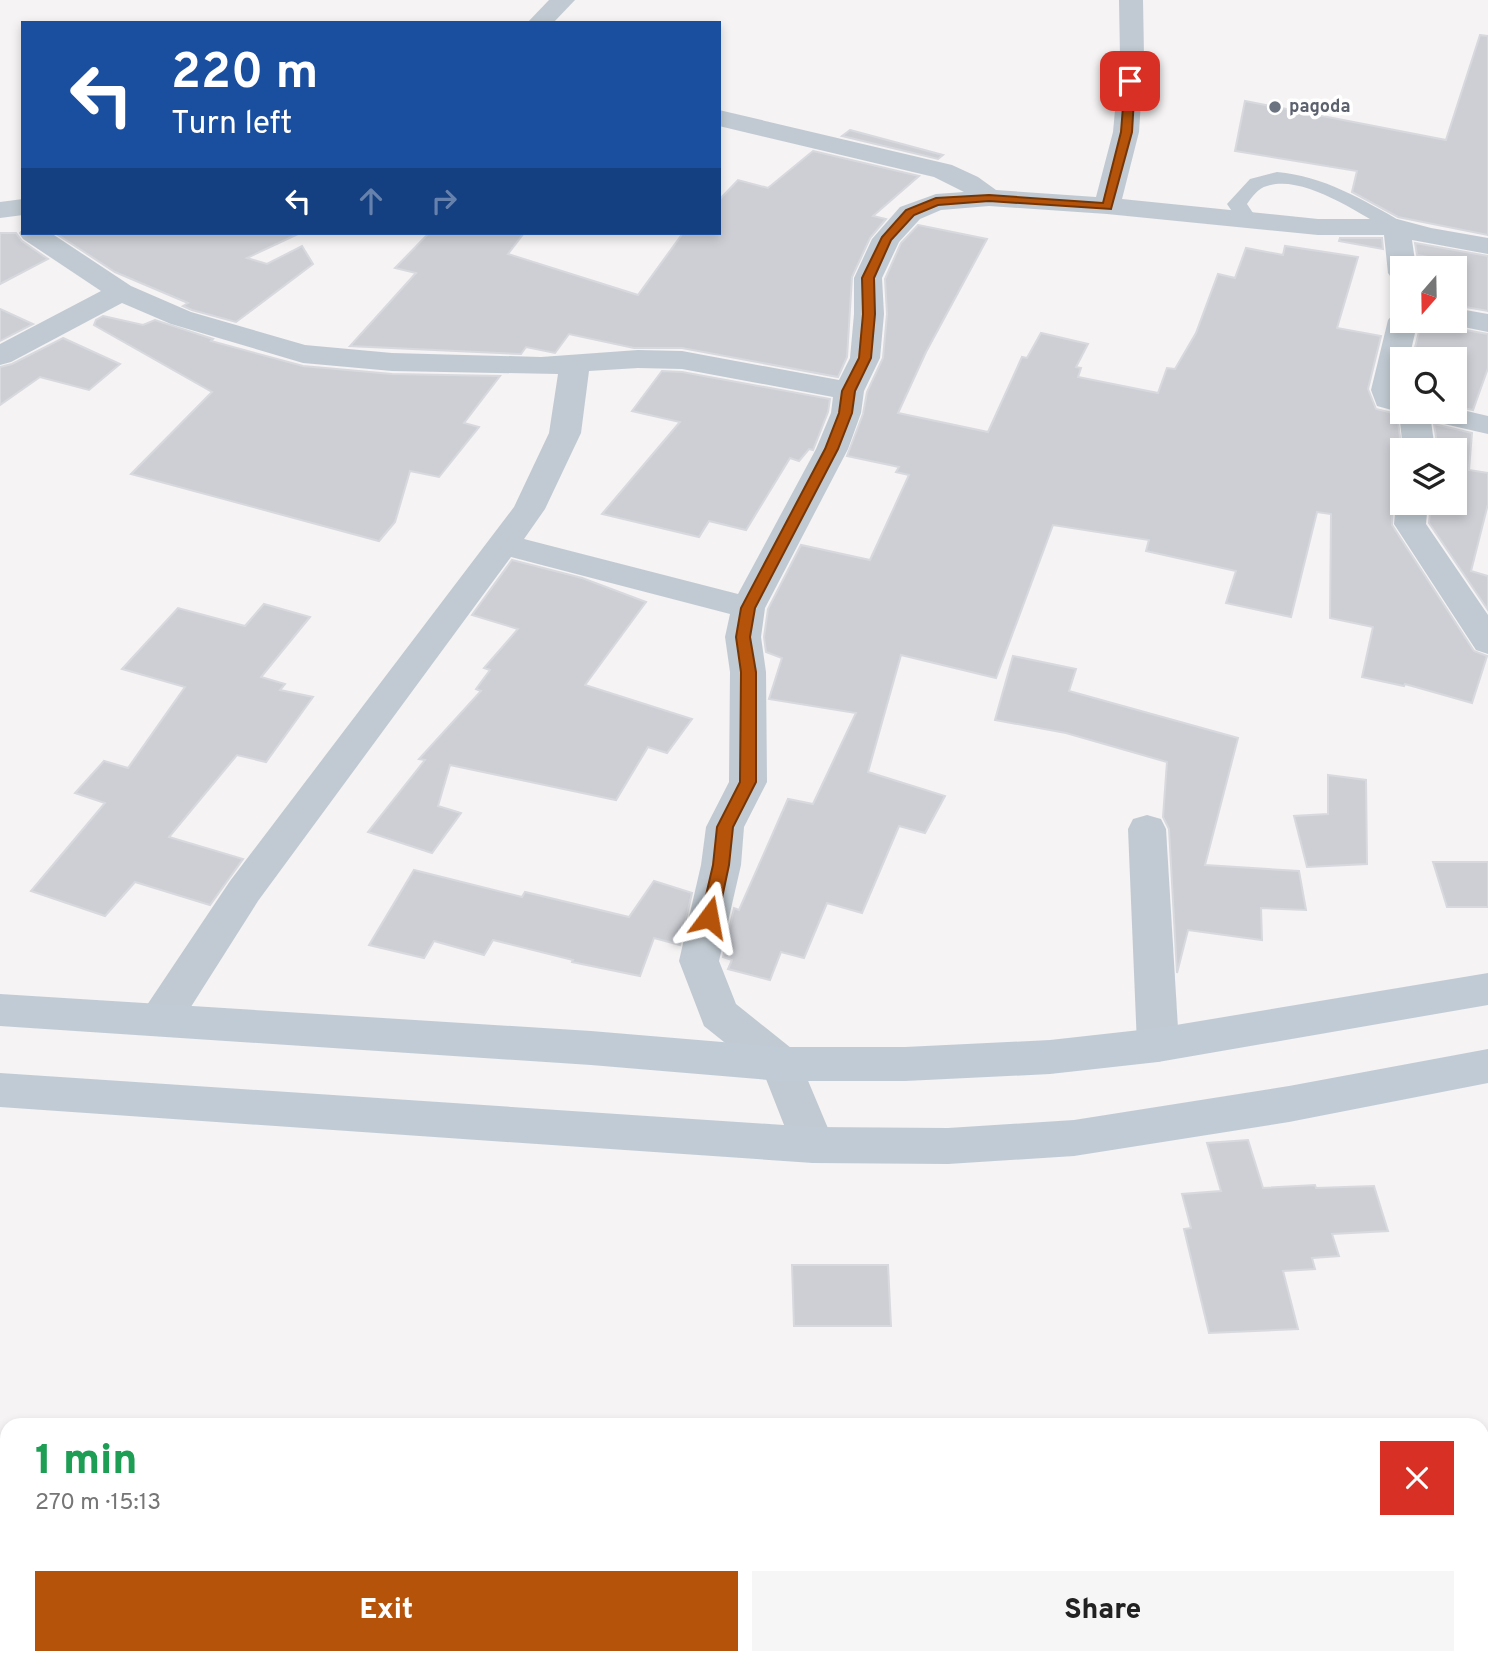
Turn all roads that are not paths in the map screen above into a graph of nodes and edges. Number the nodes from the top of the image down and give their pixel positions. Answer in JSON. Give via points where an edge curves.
{"nodes":[{"id":1,"x":563,"y":0,"type":"edge"},
{"id":2,"x":1131,"y":0,"type":"edge"},
{"id":3,"x":541,"y":21,"type":"edge"},
{"id":4,"x":721,"y":118,"type":"edge"},
{"id":5,"x":989,"y":198,"type":"junction"},
{"id":6,"x":1107,"y":206,"type":"junction"},
{"id":7,"x":1249,"y":222,"type":"junction"},
{"id":8,"x":1397,"y":227,"type":"junction"},
{"id":9,"x":44,"y":235,"type":"edge"},
{"id":10,"x":1488,"y":246,"type":"edge"},
{"id":11,"x":1400,"y":256,"type":"edge"},
{"id":12,"x":121,"y":292,"type":"junction"},
{"id":13,"x":1467,"y":319,"type":"edge"},
{"id":14,"x":1488,"y":323,"type":"edge"},
{"id":15,"x":0,"y":356,"type":"edge"},
{"id":16,"x":575,"y":363,"type":"junction"},
{"id":17,"x":1390,"y":374,"type":"edge"},
{"id":18,"x":849,"y":391,"type":"junction"},
{"id":19,"x":1390,"y":400,"type":"edge"},
{"id":20,"x":1467,"y":420,"type":"edge"},
{"id":21,"x":1488,"y":425,"type":"edge"},
{"id":22,"x":1411,"y":515,"type":"edge"},
{"id":23,"x":503,"y":544,"type":"junction"},
{"id":24,"x":748,"y":608,"type":"junction"},
{"id":25,"x":1488,"y":642,"type":"edge"},
{"id":26,"x":1147,"y":829,"type":"dead end"},
{"id":27,"x":1488,"y":989,"type":"edge"},
{"id":28,"x":0,"y":1010,"type":"edge"},
{"id":29,"x":160,"y":1020,"type":"junction"},
{"id":30,"x":1158,"y":1045,"type":"junction"},
{"id":31,"x":781,"y":1064,"type":"junction"},
{"id":32,"x":1488,"y":1066,"type":"edge"},
{"id":33,"x":0,"y":1090,"type":"edge"},
{"id":34,"x":813,"y":1145,"type":"junction"}],
"edges":[{"from":1,"to":3,"type":"street"},
{"from":2,"to":6,"type":"street","via":[[1126,132]]},
{"from":4,"to":5,"type":"street","via":[[943,172]]},
{"from":5,"to":6,"type":"street"},
{"from":5,"to":18,"type":"street","via":[[936,202],[910,213],[886,239],[868,278],[865,358]]},
{"from":6,"to":7,"type":"street"},
{"from":7,"to":8,"type":"street","via":[[1318,228]]},
{"from":7,"to":8,"type":"lane","via":[[1237,204],[1246,192],[1260,181],[1286,180],[1335,192]]},
{"from":8,"to":10,"type":"street"},
{"from":8,"to":11,"type":"street"},
{"from":9,"to":12,"type":"street"},
{"from":12,"to":15,"type":"street"},
{"from":12,"to":16,"type":"street","via":[[181,318],[303,354],[392,362]]},
{"from":13,"to":14,"type":"street"},
{"from":16,"to":18,"type":"street","via":[[682,360]]},
{"from":16,"to":23,"type":"street","via":[[565,433],[529,509]]},
{"from":17,"to":19,"type":"street","via":[[1386,390]]},
{"from":18,"to":24,"type":"street","via":[[832,449]]},
{"from":20,"to":21,"type":"street"},
{"from":22,"to":25,"type":"street","via":[[1410,524]]},
{"from":23,"to":24,"type":"street"},
{"from":23,"to":29,"type":"street","via":[[244,891]]},
{"from":24,"to":31,"type":"street","via":[[743,637],[748,672],[748,782],[725,827],[699,961],[719,1014]]},
{"from":26,"to":30,"type":"street"},
{"from":27,"to":30,"type":"main road"},
{"from":28,"to":29,"type":"main road"},
{"from":29,"to":31,"type":"main road"},
{"from":30,"to":31,"type":"main road","via":[[1011,1059]]},
{"from":31,"to":34,"type":"street"},
{"from":32,"to":34,"type":"main road","via":[[1074,1138],[948,1146]]},
{"from":33,"to":34,"type":"main road"}]}
